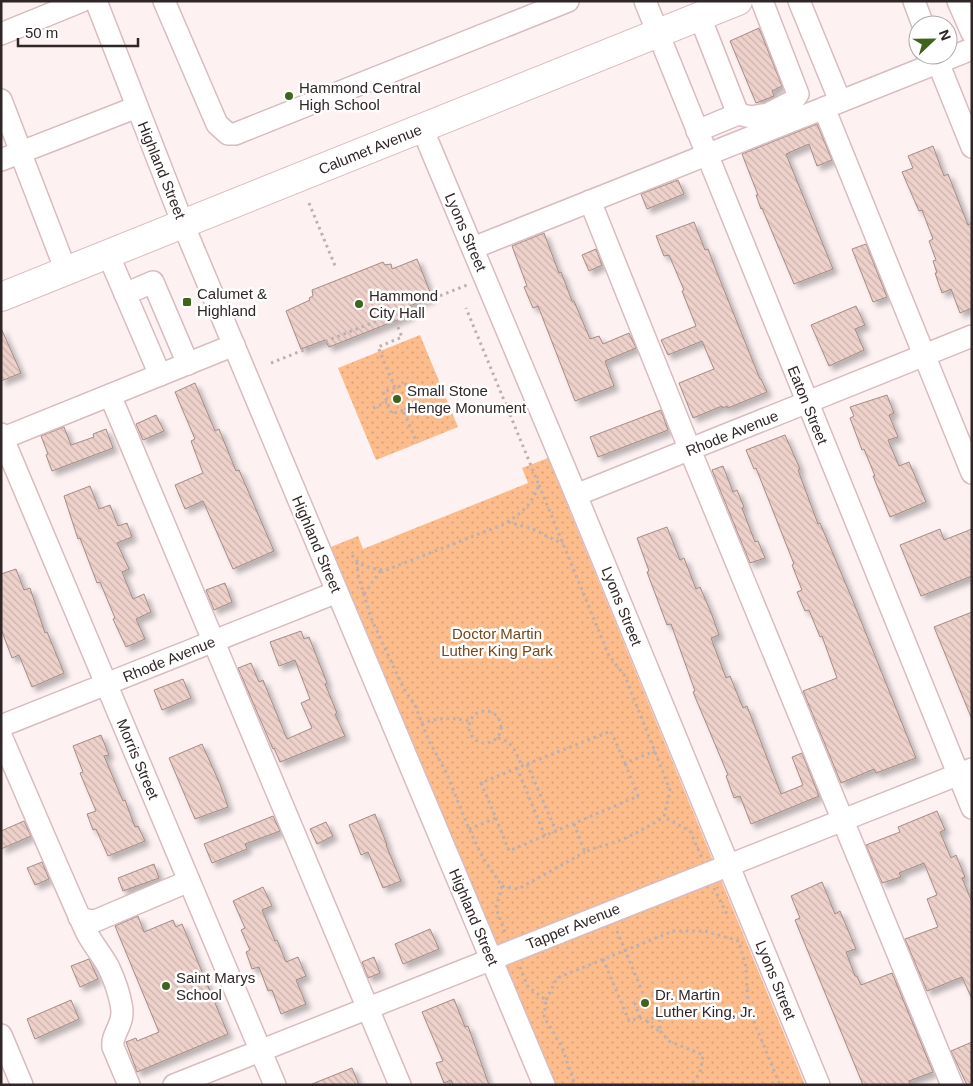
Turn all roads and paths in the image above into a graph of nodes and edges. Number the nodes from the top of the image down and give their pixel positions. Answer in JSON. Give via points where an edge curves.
{"nodes":[{"id":1,"x":82,"y":1,"type":"edge"},
{"id":2,"x":96,"y":1,"type":"edge"},
{"id":3,"x":164,"y":1,"type":"edge"},
{"id":4,"x":568,"y":1,"type":"edge"},
{"id":5,"x":645,"y":1,"type":"edge"},
{"id":6,"x":738,"y":1,"type":"edge"},
{"id":7,"x":762,"y":1,"type":"edge"},
{"id":8,"x":799,"y":1,"type":"edge"},
{"id":9,"x":914,"y":1,"type":"edge"},
{"id":10,"x":958,"y":1,"type":"edge"},
{"id":11,"x":919,"y":15,"type":"edge"},
{"id":12,"x":700,"y":17,"type":"junction"},
{"id":13,"x":972,"y":33,"type":"edge"},
{"id":14,"x":1,"y":34,"type":"edge"},
{"id":15,"x":658,"y":34,"type":"junction"},
{"id":16,"x":972,"y":49,"type":"edge"},
{"id":17,"x":958,"y":53,"type":"edge"},
{"id":18,"x":923,"y":65,"type":"edge"},
{"id":19,"x":939,"y":65,"type":"edge"},
{"id":20,"x":1,"y":100,"type":"edge"},
{"id":21,"x":832,"y":104,"type":"junction"},
{"id":22,"x":137,"y":106,"type":"junction"},
{"id":23,"x":748,"y":115,"type":"junction"},
{"id":24,"x":422,"y":128,"type":"junction"},
{"id":25,"x":697,"y":131,"type":"junction"},
{"id":26,"x":972,"y":147,"type":"edge"},
{"id":27,"x":707,"y":154,"type":"junction"},
{"id":28,"x":23,"y":157,"type":"junction"},
{"id":29,"x":1,"y":160,"type":"edge"},
{"id":30,"x":590,"y":201,"type":"junction"},
{"id":31,"x":309,"y":203,"type":"dead end"},
{"id":32,"x":184,"y":224,"type":"junction"},
{"id":33,"x":473,"y":248,"type":"junction"},
{"id":34,"x":108,"y":254,"type":"junction"},
{"id":35,"x":336,"y":268,"type":"dead end"},
{"id":36,"x":66,"y":271,"type":"junction"},
{"id":37,"x":467,"y":285,"type":"dead end"},
{"id":38,"x":125,"y":294,"type":"junction"},
{"id":39,"x":1,"y":297,"type":"edge"},
{"id":40,"x":466,"y":308,"type":"dead end"},
{"id":41,"x":393,"y":315,"type":"junction"},
{"id":42,"x":972,"y":336,"type":"edge"},
{"id":43,"x":234,"y":345,"type":"junction"},
{"id":44,"x":925,"y":355,"type":"junction"},
{"id":45,"x":271,"y":363,"type":"dead end"},
{"id":46,"x":188,"y":364,"type":"junction"},
{"id":47,"x":160,"y":375,"type":"junction"},
{"id":48,"x":428,"y":386,"type":"dead end"},
{"id":49,"x":395,"y":388,"type":"junction"},
{"id":50,"x":410,"y":393,"type":"junction"},
{"id":51,"x":110,"y":396,"type":"junction"},
{"id":52,"x":387,"y":402,"type":"junction"},
{"id":53,"x":808,"y":403,"type":"junction"},
{"id":54,"x":373,"y":408,"type":"dead end"},
{"id":55,"x":403,"y":410,"type":"junction"},
{"id":56,"x":2,"y":437,"type":"edge"},
{"id":57,"x":417,"y":443,"type":"dead end"},
{"id":58,"x":690,"y":450,"type":"junction"},
{"id":59,"x":972,"y":473,"type":"edge"},
{"id":60,"x":539,"y":485,"type":"junction"},
{"id":61,"x":576,"y":495,"type":"junction"},
{"id":62,"x":508,"y":522,"type":"junction"},
{"id":63,"x":563,"y":545,"type":"junction"},
{"id":64,"x":352,"y":555,"type":"dead end"},
{"id":65,"x":357,"y":562,"type":"junction"},
{"id":66,"x":382,"y":569,"type":"junction"},
{"id":67,"x":337,"y":592,"type":"junction"},
{"id":68,"x":364,"y":594,"type":"junction"},
{"id":69,"x":214,"y":641,"type":"junction"},
{"id":70,"x":106,"y":684,"type":"junction"},
{"id":71,"x":470,"y":721,"type":"junction"},
{"id":72,"x":421,"y":724,"type":"junction"},
{"id":73,"x":1,"y":726,"type":"edge"},
{"id":74,"x":1,"y":736,"type":"edge"},
{"id":75,"x":498,"y":738,"type":"junction"},
{"id":76,"x":655,"y":751,"type":"junction"},
{"id":77,"x":625,"y":763,"type":"junction"},
{"id":78,"x":527,"y":764,"type":"junction"},
{"id":79,"x":522,"y":766,"type":"junction"},
{"id":80,"x":517,"y":768,"type":"junction"},
{"id":81,"x":965,"y":772,"type":"edge"},
{"id":82,"x":972,"y":808,"type":"edge"},
{"id":83,"x":664,"y":816,"type":"junction"},
{"id":84,"x":496,"y":818,"type":"junction"},
{"id":85,"x":844,"y":819,"type":"junction"},
{"id":86,"x":574,"y":824,"type":"junction"},
{"id":87,"x":469,"y":829,"type":"junction"},
{"id":88,"x":556,"y":832,"type":"junction"},
{"id":89,"x":545,"y":836,"type":"junction"},
{"id":90,"x":585,"y":852,"type":"junction"},
{"id":91,"x":704,"y":862,"type":"dead end"},
{"id":92,"x":728,"y":865,"type":"junction"},
{"id":93,"x":189,"y":881,"type":"junction"},
{"id":94,"x":712,"y":883,"type":"dead end"},
{"id":95,"x":502,"y":886,"type":"junction"},
{"id":96,"x":79,"y":916,"type":"junction"},
{"id":97,"x":732,"y":923,"type":"dead end"},
{"id":98,"x":618,"y":931,"type":"dead end"},
{"id":99,"x":735,"y":932,"type":"dead end"},
{"id":100,"x":739,"y":941,"type":"junction"},
{"id":101,"x":509,"y":942,"type":"dead end"},
{"id":102,"x":625,"y":950,"type":"junction"},
{"id":103,"x":492,"y":959,"type":"junction"},
{"id":104,"x":604,"y":959,"type":"junction"},
{"id":105,"x":517,"y":962,"type":"dead end"},
{"id":106,"x":645,"y":998,"type":"junction"},
{"id":107,"x":546,"y":1000,"type":"junction"},
{"id":108,"x":368,"y":1008,"type":"junction"},
{"id":109,"x":659,"y":1016,"type":"junction"},
{"id":110,"x":640,"y":1018,"type":"junction"},
{"id":111,"x":647,"y":1021,"type":"junction"},
{"id":112,"x":660,"y":1031,"type":"junction"},
{"id":113,"x":1,"y":1035,"type":"edge"},
{"id":114,"x":260,"y":1051,"type":"junction"},
{"id":115,"x":22,"y":1085,"type":"edge"},
{"id":116,"x":129,"y":1085,"type":"edge"},
{"id":117,"x":174,"y":1085,"type":"edge"},
{"id":118,"x":275,"y":1085,"type":"edge"},
{"id":119,"x":400,"y":1085,"type":"edge"},
{"id":120,"x":544,"y":1085,"type":"edge"},
{"id":121,"x":575,"y":1085,"type":"edge"},
{"id":122,"x":691,"y":1085,"type":"edge"},
{"id":123,"x":780,"y":1085,"type":"edge"},
{"id":124,"x":819,"y":1085,"type":"edge"},
{"id":125,"x":952,"y":1085,"type":"edge"}],
"edges":[{"from":1,"to":14,"type":"street"},
{"from":2,"to":22,"type":"street","name":"Highland Street"},
{"from":3,"to":4,"type":"street","via":[[217,124],[228,134],[235,134]]},
{"from":5,"to":15,"type":"street","name":"Eaton Street"},
{"from":6,"to":12,"type":"main road","name":"Calumet Avenue"},
{"from":7,"to":23,"type":"street","via":[[798,94],[793,102],[768,114]]},
{"from":8,"to":21,"type":"street"},
{"from":9,"to":11,"type":"street"},
{"from":10,"to":13,"type":"street"},
{"from":12,"to":15,"type":"main road","name":"Calumet Avenue"},
{"from":12,"to":23,"type":"street"},
{"from":15,"to":24,"type":"main road","name":"Calumet Avenue"},
{"from":15,"to":25,"type":"street","name":"Eaton Street"},
{"from":16,"to":17,"type":"street"},
{"from":18,"to":21,"type":"street"},
{"from":19,"to":26,"type":"street"},
{"from":20,"to":28,"type":"street"},
{"from":21,"to":27,"type":"street"},
{"from":21,"to":44,"type":"street"},
{"from":22,"to":28,"type":"street"},
{"from":22,"to":32,"type":"street","name":"Highland Street"},
{"from":23,"to":25,"type":"street"},
{"from":24,"to":32,"type":"main road","name":"Calumet Avenue"},
{"from":24,"to":33,"type":"street","name":"Lyons Street"},
{"from":25,"to":27,"type":"street","name":"Eaton Street"},
{"from":27,"to":30,"type":"street"},
{"from":27,"to":53,"type":"street","name":"Eaton Street"},
{"from":28,"to":29,"type":"street"},
{"from":28,"to":36,"type":"street"},
{"from":30,"to":33,"type":"street"},
{"from":30,"to":58,"type":"street"},
{"from":31,"to":35,"type":"path"},
{"from":32,"to":34,"type":"main road","name":"Calumet Avenue"},
{"from":32,"to":43,"type":"street","name":"Highland Street"},
{"from":33,"to":61,"type":"street","name":"Lyons Street"},
{"from":34,"to":36,"type":"main road","name":"Calumet Avenue"},
{"from":34,"to":38,"type":"street"},
{"from":36,"to":39,"type":"main road","name":"Calumet Avenue"},
{"from":37,"to":41,"type":"path"},
{"from":38,"to":46,"type":"street","via":[[153,282]]},
{"from":38,"to":47,"type":"street"},
{"from":40,"to":60,"type":"path"},
{"from":41,"to":45,"type":"path"},
{"from":41,"to":49,"type":"path","via":[[402,337],[378,347]]},
{"from":42,"to":44,"type":"street","name":"Rhode Avenue"},
{"from":43,"to":46,"type":"street"},
{"from":43,"to":67,"type":"street","name":"Highland Street"},
{"from":44,"to":53,"type":"street","name":"Rhode Avenue"},
{"from":44,"to":59,"type":"street"},
{"from":46,"to":47,"type":"street"},
{"from":47,"to":51,"type":"street"},
{"from":48,"to":50,"type":"path"},
{"from":49,"to":50,"type":"path","via":[[406,384]]},
{"from":49,"to":52,"type":"path","via":[[383,392]]},
{"from":50,"to":55,"type":"path","via":[[414,405]]},
{"from":51,"to":56,"type":"street"},
{"from":51,"to":69,"type":"street"},
{"from":52,"to":54,"type":"path"},
{"from":52,"to":55,"type":"path","via":[[392,414]]},
{"from":53,"to":58,"type":"street","name":"Rhode Avenue"},
{"from":53,"to":81,"type":"street","name":"Eaton Street"},
{"from":55,"to":57,"type":"path"},
{"from":56,"to":70,"type":"street","name":"Morris Street"},
{"from":58,"to":61,"type":"street","name":"Rhode Avenue"},
{"from":58,"to":85,"type":"street"},
{"from":60,"to":62,"type":"path","via":[[530,504]]},
{"from":60,"to":63,"type":"path"},
{"from":61,"to":92,"type":"street","name":"Lyons Street"},
{"from":62,"to":63,"type":"path","via":[[533,529]]},
{"from":62,"to":66,"type":"path"},
{"from":63,"to":76,"type":"path","via":[[609,656],[625,676]]},
{"from":64,"to":65,"type":"path"},
{"from":65,"to":66,"type":"path","via":[[371,569]]},
{"from":65,"to":68,"type":"path"},
{"from":66,"to":68,"type":"path"},
{"from":67,"to":69,"type":"street","name":"Rhode Avenue"},
{"from":67,"to":103,"type":"street","name":"Highland Street"},
{"from":68,"to":72,"type":"path","via":[[371,618],[404,689],[415,704]]},
{"from":69,"to":70,"type":"street","name":"Rhode Avenue"},
{"from":69,"to":108,"type":"street"},
{"from":70,"to":73,"type":"street","name":"Rhode Avenue"},
{"from":70,"to":93,"type":"street","name":"Morris Street"},
{"from":71,"to":72,"type":"path","via":[[441,718]]},
{"from":71,"to":75,"type":"path","via":[[471,736],[479,743],[489,743]]},
{"from":71,"to":75,"type":"path","via":[[477,713],[493,713],[501,727]]},
{"from":72,"to":87,"type":"path","via":[[446,772]]},
{"from":74,"to":96,"type":"street"},
{"from":75,"to":79,"type":"path","via":[[513,746]]},
{"from":76,"to":77,"type":"path"},
{"from":76,"to":83,"type":"path","via":[[670,790]]},
{"from":77,"to":78,"type":"path","via":[[611,731]]},
{"from":77,"to":86,"type":"path","via":[[638,796]]},
{"from":78,"to":79,"type":"path"},
{"from":78,"to":88,"type":"path"},
{"from":79,"to":80,"type":"path"},
{"from":80,"to":84,"type":"path","via":[[481,783]]},
{"from":80,"to":89,"type":"path"},
{"from":81,"to":82,"type":"street","name":"Eaton Street"},
{"from":81,"to":85,"type":"street","name":"Tapper Avenue"},
{"from":83,"to":90,"type":"path","via":[[634,835]]},
{"from":83,"to":91,"type":"path","via":[[690,831]]},
{"from":84,"to":87,"type":"path"},
{"from":84,"to":89,"type":"path","via":[[509,851]]},
{"from":85,"to":92,"type":"street","name":"Tapper Avenue"},
{"from":85,"to":125,"type":"street"},
{"from":86,"to":88,"type":"path"},
{"from":86,"to":90,"type":"path"},
{"from":87,"to":95,"type":"path"},
{"from":88,"to":89,"type":"path"},
{"from":90,"to":95,"type":"path","via":[[518,890]]},
{"from":92,"to":103,"type":"street","name":"Tapper Avenue"},
{"from":92,"to":124,"type":"street","name":"Lyons Street"},
{"from":93,"to":96,"type":"street","via":[[94,921]]},
{"from":93,"to":114,"type":"street","name":"Morris Street"},
{"from":94,"to":97,"type":"path"},
{"from":95,"to":101,"type":"path","via":[[496,908]]},
{"from":96,"to":116,"type":"street","via":[[119,993],[122,1017],[112,1042]]},
{"from":98,"to":102,"type":"path"},
{"from":99,"to":100,"type":"path"},
{"from":100,"to":102,"type":"path","via":[[705,931],[673,931]]},
{"from":100,"to":123,"type":"path","via":[[746,967],[748,1007]]},
{"from":102,"to":104,"type":"path"},
{"from":102,"to":106,"type":"path"},
{"from":103,"to":108,"type":"street","name":"Tapper Avenue"},
{"from":103,"to":120,"type":"street","name":"Highland Street"},
{"from":104,"to":107,"type":"path","via":[[557,978]]},
{"from":104,"to":110,"type":"path","via":[[629,1021]]},
{"from":105,"to":107,"type":"path","via":[[528,987]]},
{"from":106,"to":109,"type":"path","via":[[657,994],[665,1012]]},
{"from":106,"to":110,"type":"path","via":[[635,1003]]},
{"from":107,"to":121,"type":"path","via":[[544,1017],[562,1047]]},
{"from":108,"to":114,"type":"street","name":"Tapper Avenue"},
{"from":108,"to":119,"type":"street"},
{"from":109,"to":111,"type":"path"},
{"from":109,"to":112,"type":"path"},
{"from":110,"to":111,"type":"path"},
{"from":111,"to":112,"type":"path"},
{"from":112,"to":122,"type":"path","via":[[669,1041],[703,1055],[700,1073]]},
{"from":113,"to":115,"type":"street"},
{"from":114,"to":117,"type":"street","name":"Tapper Avenue"},
{"from":114,"to":118,"type":"street","name":"Morris Street"}]}
